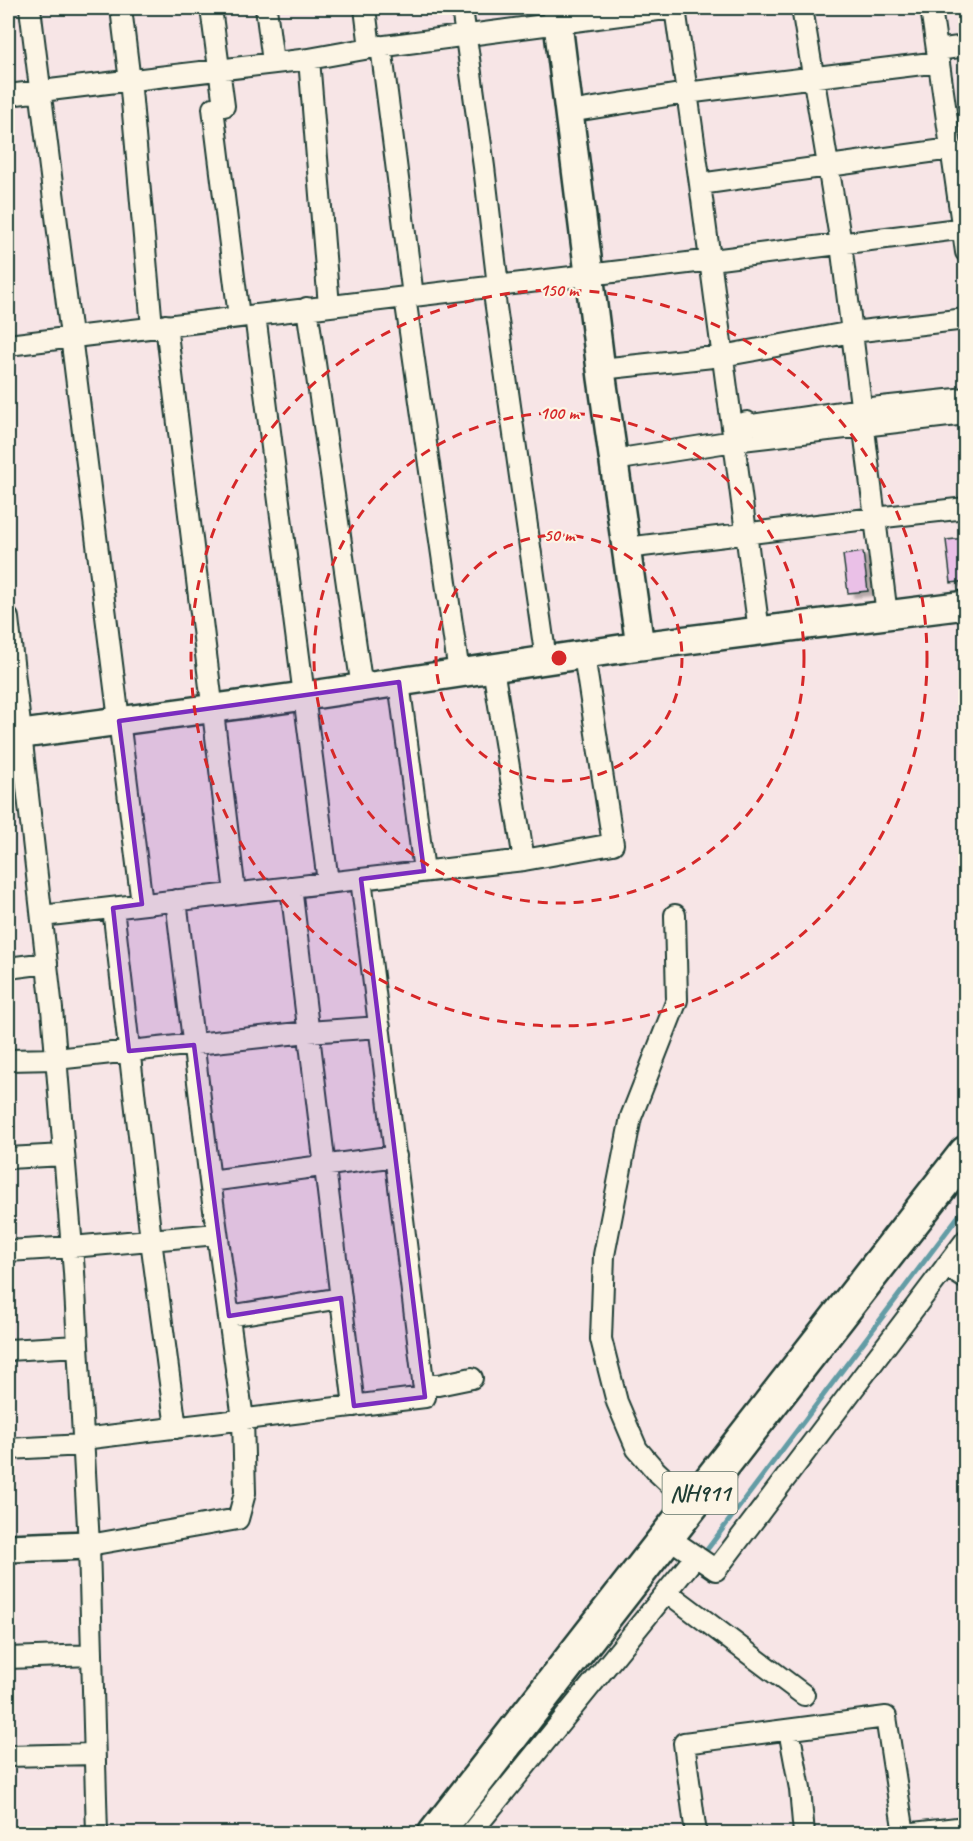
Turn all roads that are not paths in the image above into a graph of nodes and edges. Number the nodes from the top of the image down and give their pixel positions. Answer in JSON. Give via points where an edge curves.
{"nodes":[{"id":1,"x":30,"y":8,"type":"edge"},
{"id":2,"x":121,"y":8,"type":"edge"},
{"id":3,"x":211,"y":8,"type":"edge"},
{"id":4,"x":266,"y":8,"type":"edge"},
{"id":5,"x":365,"y":8,"type":"edge"},
{"id":6,"x":462,"y":8,"type":"edge"},
{"id":7,"x":674,"y":8,"type":"edge"},
{"id":8,"x":802,"y":8,"type":"edge"},
{"id":9,"x":931,"y":8,"type":"edge"},
{"id":10,"x":556,"y":15,"type":"edge"},
{"id":11,"x":466,"y":35,"type":"junction"},
{"id":12,"x":966,"y":46,"type":"edge"},
{"id":13,"x":375,"y":47,"type":"junction"},
{"id":14,"x":938,"y":56,"type":"junction"},
{"id":15,"x":309,"y":59,"type":"junction"},
{"id":16,"x":273,"y":62,"type":"junction"},
{"id":17,"x":219,"y":69,"type":"junction"},
{"id":18,"x":813,"y":76,"type":"junction"},
{"id":19,"x":129,"y":80,"type":"junction"},
{"id":20,"x":40,"y":91,"type":"junction"},
{"id":21,"x":687,"y":93,"type":"junction"},
{"id":22,"x":8,"y":95,"type":"edge"},
{"id":23,"x":569,"y":112,"type":"junction"},
{"id":24,"x":951,"y":149,"type":"junction"},
{"id":25,"x":827,"y":165,"type":"junction"},
{"id":26,"x":700,"y":184,"type":"junction"},
{"id":27,"x":964,"y":228,"type":"edge"},
{"id":28,"x":841,"y":244,"type":"junction"},
{"id":29,"x":966,"y":252,"type":"edge"},
{"id":30,"x":710,"y":261,"type":"junction"},
{"id":31,"x":589,"y":275,"type":"junction"},
{"id":32,"x":496,"y":286,"type":"junction"},
{"id":33,"x":409,"y":296,"type":"junction"},
{"id":34,"x":329,"y":306,"type":"junction"},
{"id":35,"x":306,"y":309,"type":"junction"},
{"id":36,"x":247,"y":316,"type":"junction"},
{"id":37,"x":966,"y":319,"type":"edge"},
{"id":38,"x":159,"y":326,"type":"junction"},
{"id":39,"x":852,"y":332,"type":"junction"},
{"id":40,"x":70,"y":337,"type":"junction"},
{"id":41,"x":8,"y":345,"type":"edge"},
{"id":42,"x":722,"y":356,"type":"junction"},
{"id":43,"x":601,"y":369,"type":"junction"},
{"id":44,"x":966,"y":398,"type":"edge"},
{"id":45,"x":966,"y":414,"type":"edge"},
{"id":46,"x":863,"y":417,"type":"junction"},
{"id":47,"x":733,"y":434,"type":"junction"},
{"id":48,"x":614,"y":460,"type":"junction"},
{"id":49,"x":966,"y":508,"type":"edge"},
{"id":50,"x":875,"y":518,"type":"junction"},
{"id":51,"x":746,"y":534,"type":"junction"},
{"id":52,"x":626,"y":548,"type":"junction"},
{"id":53,"x":966,"y":605,"type":"edge"},
{"id":54,"x":887,"y":615,"type":"junction"},
{"id":55,"x":8,"y":618,"type":"edge"},
{"id":56,"x":759,"y":631,"type":"junction"},
{"id":57,"x":640,"y":646,"type":"junction"},
{"id":58,"x":584,"y":655,"type":"junction"},
{"id":59,"x":546,"y":660,"type":"junction"},
{"id":60,"x":493,"y":668,"type":"junction"},
{"id":61,"x":459,"y":673,"type":"junction"},
{"id":62,"x":399,"y":682,"type":"junction"},
{"id":63,"x":362,"y":688,"type":"junction"},
{"id":64,"x":303,"y":696,"type":"junction"},
{"id":65,"x":214,"y":709,"type":"junction"},
{"id":66,"x":119,"y":721,"type":"junction"},
{"id":67,"x":14,"y":736,"type":"edge"},
{"id":68,"x":524,"y":860,"type":"junction"},
{"id":69,"x":424,"y":871,"type":"junction"},
{"id":70,"x":362,"y":879,"type":"junction"},
{"id":71,"x":328,"y":882,"type":"junction"},
{"id":72,"x":291,"y":887,"type":"junction"},
{"id":73,"x":235,"y":893,"type":"junction"},
{"id":74,"x":176,"y":900,"type":"junction"},
{"id":75,"x":142,"y":904,"type":"junction"},
{"id":76,"x":113,"y":908,"type":"junction"},
{"id":77,"x":675,"y":915,"type":"dead end"},
{"id":78,"x":42,"y":916,"type":"junction"},
{"id":79,"x":47,"y":963,"type":"junction"},
{"id":80,"x":8,"y":968,"type":"edge"},
{"id":81,"x":380,"y":1027,"type":"junction"},
{"id":82,"x":308,"y":1032,"type":"junction"},
{"id":83,"x":194,"y":1045,"type":"junction"},
{"id":84,"x":129,"y":1051,"type":"junction"},
{"id":85,"x":56,"y":1059,"type":"junction"},
{"id":86,"x":8,"y":1060,"type":"edge"},
{"id":87,"x":966,"y":1153,"type":"edge"},
{"id":88,"x":64,"y":1155,"type":"junction"},
{"id":89,"x":396,"y":1156,"type":"junction"},
{"id":90,"x":8,"y":1158,"type":"edge"},
{"id":91,"x":325,"y":1166,"type":"junction"},
{"id":92,"x":210,"y":1180,"type":"junction"},
{"id":93,"x":217,"y":1234,"type":"junction"},
{"id":94,"x":151,"y":1240,"type":"junction"},
{"id":95,"x":966,"y":1240,"type":"edge"},
{"id":96,"x":72,"y":1247,"type":"junction"},
{"id":97,"x":8,"y":1251,"type":"edge"},
{"id":98,"x":946,"y":1266,"type":"junction"},
{"id":99,"x":966,"y":1279,"type":"edge"},
{"id":100,"x":340,"y":1298,"type":"junction"},
{"id":101,"x":229,"y":1316,"type":"junction"},
{"id":102,"x":78,"y":1346,"type":"junction"},
{"id":103,"x":8,"y":1350,"type":"edge"},
{"id":104,"x":472,"y":1378,"type":"dead end"},
{"id":105,"x":423,"y":1383,"type":"junction"},
{"id":106,"x":354,"y":1406,"type":"junction"},
{"id":107,"x":243,"y":1419,"type":"junction"},
{"id":108,"x":176,"y":1428,"type":"junction"},
{"id":109,"x":84,"y":1442,"type":"junction"},
{"id":110,"x":8,"y":1449,"type":"edge"},
{"id":111,"x":691,"y":1504,"type":"junction"},
{"id":112,"x":666,"y":1536,"type":"junction"},
{"id":113,"x":89,"y":1545,"type":"junction"},
{"id":114,"x":8,"y":1548,"type":"edge"},
{"id":115,"x":696,"y":1556,"type":"junction"},
{"id":116,"x":667,"y":1592,"type":"junction"},
{"id":117,"x":92,"y":1655,"type":"junction"},
{"id":118,"x":8,"y":1658,"type":"edge"},
{"id":119,"x":804,"y":1695,"type":"dead end"},
{"id":120,"x":789,"y":1730,"type":"junction"},
{"id":121,"x":94,"y":1754,"type":"junction"},
{"id":122,"x":8,"y":1756,"type":"edge"},
{"id":123,"x":966,"y":1827,"type":"edge"},
{"id":124,"x":97,"y":1833,"type":"edge"},
{"id":125,"x":435,"y":1833,"type":"edge"},
{"id":126,"x":470,"y":1833,"type":"edge"},
{"id":127,"x":696,"y":1833,"type":"edge"},
{"id":128,"x":804,"y":1833,"type":"edge"},
{"id":129,"x":905,"y":1833,"type":"edge"}],
"edges":[{"from":1,"to":20,"type":"street"},
{"from":2,"to":19,"type":"street"},
{"from":3,"to":17,"type":"street"},
{"from":4,"to":16,"type":"street"},
{"from":5,"to":13,"type":"street"},
{"from":6,"to":11,"type":"street"},
{"from":7,"to":10,"type":"street"},
{"from":7,"to":21,"type":"street"},
{"from":8,"to":18,"type":"street"},
{"from":9,"to":14,"type":"street"},
{"from":10,"to":11,"type":"street"},
{"from":10,"to":23,"type":"street"},
{"from":11,"to":13,"type":"street"},
{"from":11,"to":32,"type":"street"},
{"from":12,"to":14,"type":"street"},
{"from":13,"to":15,"type":"street"},
{"from":13,"to":33,"type":"street"},
{"from":14,"to":18,"type":"street"},
{"from":14,"to":24,"type":"street"},
{"from":15,"to":16,"type":"street"},
{"from":15,"to":34,"type":"street"},
{"from":16,"to":17,"type":"street"},
{"from":17,"to":19,"type":"street"},
{"from":17,"to":36,"type":"street","via":[[224,106],[213,108]]},
{"from":18,"to":21,"type":"street"},
{"from":18,"to":25,"type":"street"},
{"from":19,"to":20,"type":"street"},
{"from":19,"to":38,"type":"street"},
{"from":20,"to":22,"type":"street"},
{"from":20,"to":40,"type":"street"},
{"from":21,"to":23,"type":"street"},
{"from":21,"to":26,"type":"street"},
{"from":23,"to":31,"type":"street"},
{"from":24,"to":25,"type":"street"},
{"from":24,"to":27,"type":"street"},
{"from":25,"to":26,"type":"street"},
{"from":25,"to":28,"type":"street"},
{"from":26,"to":30,"type":"street"},
{"from":27,"to":28,"type":"street"},
{"from":27,"to":29,"type":"street"},
{"from":28,"to":30,"type":"street"},
{"from":28,"to":39,"type":"street"},
{"from":30,"to":31,"type":"street"},
{"from":30,"to":42,"type":"street"},
{"from":31,"to":32,"type":"street"},
{"from":31,"to":43,"type":"street"},
{"from":32,"to":33,"type":"street"},
{"from":32,"to":59,"type":"street"},
{"from":33,"to":34,"type":"street"},
{"from":33,"to":61,"type":"street"},
{"from":34,"to":35,"type":"street"},
{"from":35,"to":36,"type":"street"},
{"from":35,"to":63,"type":"street"},
{"from":36,"to":38,"type":"street"},
{"from":36,"to":64,"type":"street"},
{"from":37,"to":39,"type":"street"},
{"from":38,"to":40,"type":"street"},
{"from":38,"to":65,"type":"street"},
{"from":39,"to":42,"type":"street"},
{"from":39,"to":46,"type":"street"},
{"from":40,"to":41,"type":"street"},
{"from":40,"to":66,"type":"street"},
{"from":42,"to":43,"type":"street"},
{"from":42,"to":47,"type":"street"},
{"from":43,"to":48,"type":"street"},
{"from":44,"to":46,"type":"street"},
{"from":45,"to":46,"type":"street"},
{"from":46,"to":47,"type":"street"},
{"from":46,"to":50,"type":"street"},
{"from":47,"to":48,"type":"street"},
{"from":47,"to":51,"type":"street"},
{"from":48,"to":52,"type":"street"},
{"from":49,"to":50,"type":"street"},
{"from":50,"to":51,"type":"street"},
{"from":50,"to":54,"type":"street"},
{"from":51,"to":52,"type":"street"},
{"from":51,"to":56,"type":"street"},
{"from":52,"to":57,"type":"street"},
{"from":53,"to":54,"type":"street"},
{"from":54,"to":56,"type":"street"},
{"from":55,"to":67,"type":"street"},
{"from":56,"to":57,"type":"street"},
{"from":57,"to":58,"type":"street"},
{"from":58,"to":59,"type":"street"},
{"from":58,"to":68,"type":"street","via":[[613,844]]},
{"from":59,"to":60,"type":"street"},
{"from":60,"to":61,"type":"street"},
{"from":60,"to":68,"type":"street"},
{"from":61,"to":62,"type":"street"},
{"from":62,"to":63,"type":"street"},
{"from":62,"to":69,"type":"street"},
{"from":63,"to":64,"type":"street"},
{"from":64,"to":65,"type":"street"},
{"from":64,"to":71,"type":"street"},
{"from":65,"to":66,"type":"street"},
{"from":65,"to":73,"type":"street"},
{"from":66,"to":67,"type":"street"},
{"from":66,"to":75,"type":"street"},
{"from":67,"to":78,"type":"street"},
{"from":68,"to":69,"type":"street"},
{"from":69,"to":70,"type":"street"},
{"from":70,"to":71,"type":"street"},
{"from":70,"to":81,"type":"street"},
{"from":71,"to":72,"type":"street"},
{"from":72,"to":73,"type":"street"},
{"from":72,"to":82,"type":"street"},
{"from":73,"to":74,"type":"street"},
{"from":74,"to":75,"type":"street"},
{"from":74,"to":83,"type":"street"},
{"from":75,"to":76,"type":"street"},
{"from":76,"to":78,"type":"street"},
{"from":76,"to":84,"type":"street"},
{"from":77,"to":111,"type":"street","via":[[677,1000],[631,1117],[604,1255],[601,1339],[617,1402],[637,1449]]},
{"from":78,"to":79,"type":"street"},
{"from":79,"to":80,"type":"street"},
{"from":79,"to":85,"type":"street"},
{"from":81,"to":82,"type":"street"},
{"from":81,"to":89,"type":"street"},
{"from":82,"to":83,"type":"street"},
{"from":82,"to":91,"type":"street"},
{"from":83,"to":84,"type":"street"},
{"from":83,"to":92,"type":"street"},
{"from":84,"to":85,"type":"street"},
{"from":84,"to":94,"type":"street"},
{"from":85,"to":86,"type":"street"},
{"from":85,"to":88,"type":"street"},
{"from":87,"to":111,"type":"highway","number":"NH911"},
{"from":88,"to":90,"type":"street"},
{"from":88,"to":96,"type":"street"},
{"from":89,"to":91,"type":"street"},
{"from":89,"to":105,"type":"street"},
{"from":91,"to":92,"type":"street"},
{"from":91,"to":100,"type":"street"},
{"from":92,"to":93,"type":"street"},
{"from":93,"to":94,"type":"street"},
{"from":93,"to":101,"type":"street"},
{"from":94,"to":96,"type":"street"},
{"from":94,"to":108,"type":"street"},
{"from":95,"to":98,"type":"street"},
{"from":96,"to":97,"type":"street"},
{"from":96,"to":102,"type":"street"},
{"from":98,"to":99,"type":"street"},
{"from":98,"to":115,"type":"street","via":[[716,1570]]},
{"from":100,"to":101,"type":"street"},
{"from":100,"to":106,"type":"street"},
{"from":101,"to":107,"type":"street"},
{"from":102,"to":103,"type":"street"},
{"from":102,"to":109,"type":"street"},
{"from":104,"to":105,"type":"street","via":[[438,1385]]},
{"from":105,"to":106,"type":"street","via":[[425,1396]]},
{"from":106,"to":107,"type":"street"},
{"from":107,"to":108,"type":"street"},
{"from":107,"to":113,"type":"street","via":[[245,1493],[238,1519]]},
{"from":108,"to":109,"type":"street"},
{"from":109,"to":110,"type":"street"},
{"from":109,"to":113,"type":"street"},
{"from":111,"to":112,"type":"highway","number":"NH911"},
{"from":112,"to":115,"type":"street"},
{"from":112,"to":125,"type":"highway","number":"NH911"},
{"from":113,"to":114,"type":"street"},
{"from":113,"to":117,"type":"street"},
{"from":115,"to":116,"type":"street"},
{"from":116,"to":119,"type":"street"},
{"from":116,"to":126,"type":"street"},
{"from":117,"to":118,"type":"street"},
{"from":117,"to":121,"type":"street"},
{"from":120,"to":127,"type":"street","via":[[684,1743]]},
{"from":120,"to":128,"type":"street"},
{"from":120,"to":129,"type":"street","via":[[886,1717]]},
{"from":121,"to":122,"type":"street"},
{"from":121,"to":124,"type":"street"},
{"from":123,"to":129,"type":"street"}]}
